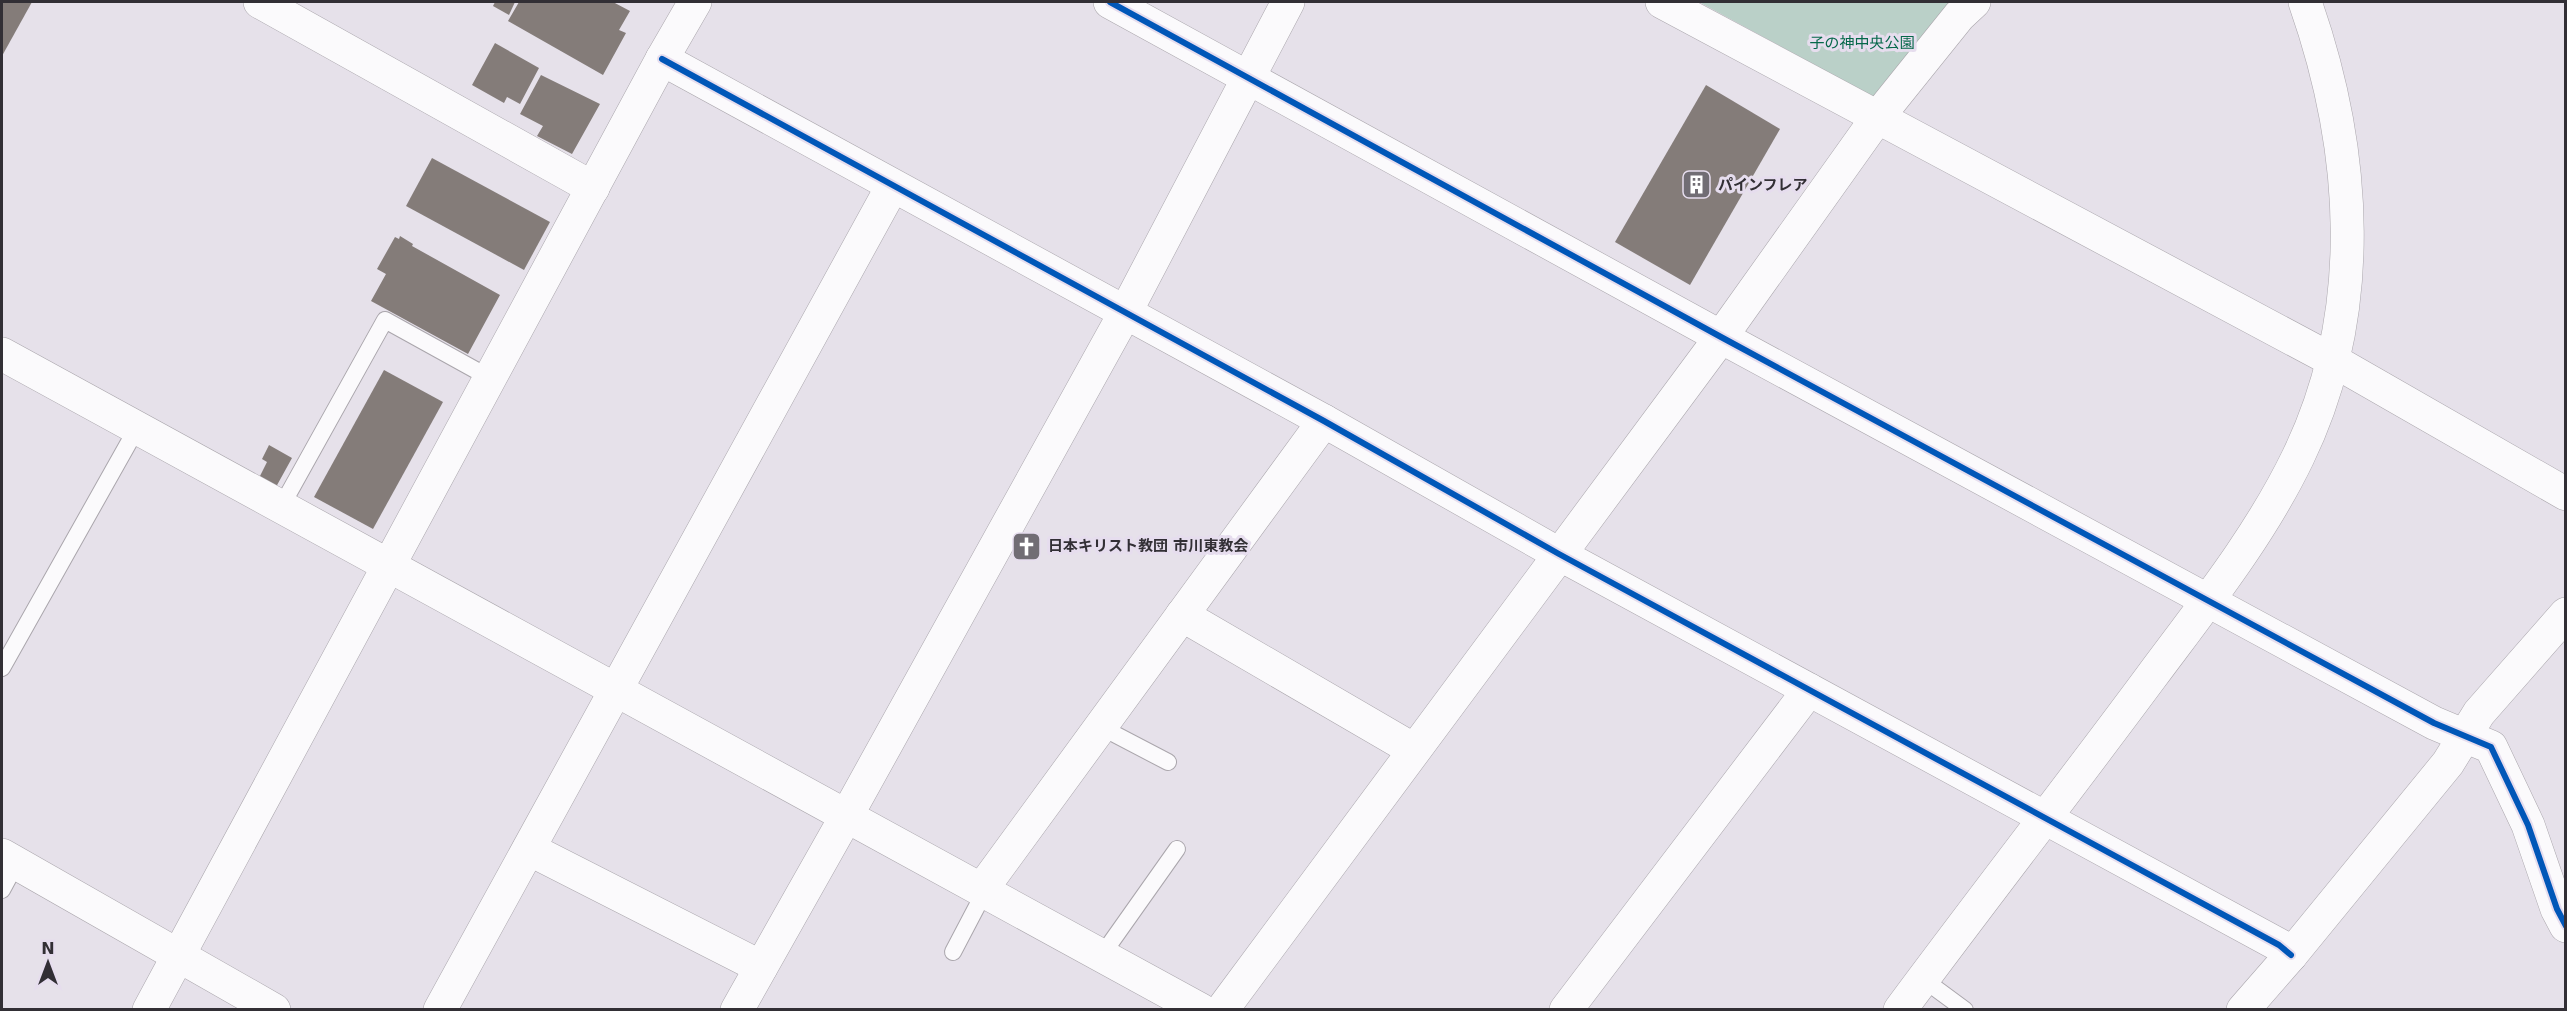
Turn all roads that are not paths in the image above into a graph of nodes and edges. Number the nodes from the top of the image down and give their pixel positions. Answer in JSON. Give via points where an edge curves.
{"nodes":[{"id":1,"x":260,"y":2,"type":"edge"},
{"id":2,"x":695,"y":2,"type":"edge"},
{"id":3,"x":1110,"y":2,"type":"edge"},
{"id":4,"x":1288,"y":2,"type":"edge"},
{"id":5,"x":1662,"y":2,"type":"edge"},
{"id":6,"x":1974,"y":2,"type":"edge"},
{"id":7,"x":2305,"y":2,"type":"edge"},
{"id":8,"x":662,"y":59,"type":"junction"},
{"id":9,"x":1248,"y":78,"type":"junction"},
{"id":10,"x":1877,"y":118,"type":"junction"},
{"id":11,"x":892,"y":187,"type":"junction"},
{"id":12,"x":593,"y":188,"type":"junction"},
{"id":13,"x":1125,"y":313,"type":"junction"},
{"id":14,"x":1721,"y":337,"type":"junction"},
{"id":15,"x":2,"y":354,"type":"edge"},
{"id":16,"x":2334,"y":362,"type":"junction"},
{"id":17,"x":490,"y":378,"type":"junction"},
{"id":18,"x":1324,"y":421,"type":"junction"},
{"id":19,"x":137,"y":428,"type":"junction"},
{"id":20,"x":2565,"y":494,"type":"edge"},
{"id":21,"x":281,"y":507,"type":"junction"},
{"id":22,"x":1558,"y":554,"type":"junction"},
{"id":23,"x":389,"y":567,"type":"junction"},
{"id":24,"x":2207,"y":599,"type":"junction"},
{"id":25,"x":2565,"y":614,"type":"edge"},
{"id":26,"x":1182,"y":615,"type":"junction"},
{"id":27,"x":2,"y":668,"type":"edge"},
{"id":28,"x":1809,"y":690,"type":"junction"},
{"id":29,"x":617,"y":691,"type":"junction"},
{"id":30,"x":1101,"y":726,"type":"junction"},
{"id":31,"x":2464,"y":736,"type":"junction"},
{"id":32,"x":1414,"y":750,"type":"junction"},
{"id":33,"x":1168,"y":762,"type":"dead end"},
{"id":34,"x":847,"y":815,"type":"junction"},
{"id":35,"x":2047,"y":818,"type":"junction"},
{"id":36,"x":529,"y":849,"type":"junction"},
{"id":37,"x":1177,"y":849,"type":"dead end"},
{"id":38,"x":6,"y":870,"type":"edge"},
{"id":39,"x":983,"y":890,"type":"junction"},
{"id":40,"x":2565,"y":926,"type":"edge"},
{"id":41,"x":952,"y":952,"type":"dead end"},
{"id":42,"x":178,"y":955,"type":"junction"},
{"id":43,"x":1102,"y":955,"type":"junction"},
{"id":44,"x":2291,"y":955,"type":"junction"},
{"id":45,"x":761,"y":967,"type":"junction"},
{"id":46,"x":1923,"y":980,"type":"junction"},
{"id":47,"x":148,"y":1010,"type":"edge"},
{"id":48,"x":274,"y":1010,"type":"edge"},
{"id":49,"x":440,"y":1010,"type":"edge"},
{"id":50,"x":737,"y":1010,"type":"edge"},
{"id":51,"x":1201,"y":1010,"type":"edge"},
{"id":52,"x":1222,"y":1010,"type":"edge"},
{"id":53,"x":1566,"y":1010,"type":"edge"},
{"id":54,"x":1900,"y":1010,"type":"edge"},
{"id":55,"x":1965,"y":1010,"type":"edge"},
{"id":56,"x":2243,"y":1010,"type":"edge"}],
"edges":[{"from":1,"to":12,"type":"street"},
{"from":2,"to":8,"type":"street"},
{"from":3,"to":9,"type":"street"},
{"from":4,"to":9,"type":"street"},
{"from":5,"to":10,"type":"street"},
{"from":6,"to":10,"type":"street"},
{"from":7,"to":16,"type":"street","via":[[2328,77],[2345,194],[2348,260]]},
{"from":8,"to":11,"type":"street"},
{"from":8,"to":12,"type":"street"},
{"from":9,"to":13,"type":"street"},
{"from":9,"to":14,"type":"street"},
{"from":10,"to":14,"type":"street"},
{"from":10,"to":16,"type":"street"},
{"from":11,"to":13,"type":"street"},
{"from":11,"to":29,"type":"street"},
{"from":12,"to":17,"type":"street"},
{"from":13,"to":18,"type":"street"},
{"from":13,"to":34,"type":"street"},
{"from":14,"to":22,"type":"street"},
{"from":14,"to":24,"type":"street"},
{"from":15,"to":19,"type":"street"},
{"from":16,"to":20,"type":"street"},
{"from":16,"to":24,"type":"street","via":[[2298,457],[2271,507]]},
{"from":17,"to":21,"type":"lane","via":[[385,320]]},
{"from":17,"to":23,"type":"street"},
{"from":18,"to":22,"type":"street"},
{"from":18,"to":26,"type":"street"},
{"from":19,"to":21,"type":"street"},
{"from":19,"to":27,"type":"lane"},
{"from":21,"to":23,"type":"street"},
{"from":22,"to":28,"type":"street"},
{"from":22,"to":32,"type":"street"},
{"from":23,"to":29,"type":"street"},
{"from":23,"to":42,"type":"street"},
{"from":24,"to":31,"type":"street"},
{"from":24,"to":35,"type":"street"},
{"from":25,"to":31,"type":"street","via":[[2479,713]]},
{"from":26,"to":30,"type":"street"},
{"from":26,"to":32,"type":"street"},
{"from":28,"to":35,"type":"street"},
{"from":28,"to":53,"type":"street"},
{"from":29,"to":34,"type":"street"},
{"from":29,"to":36,"type":"street"},
{"from":30,"to":33,"type":"lane"},
{"from":30,"to":39,"type":"street"},
{"from":31,"to":40,"type":"street","via":[[2491,747],[2528,825]]},
{"from":31,"to":44,"type":"street","via":[[2448,764]]},
{"from":32,"to":52,"type":"street"},
{"from":34,"to":39,"type":"street"},
{"from":34,"to":45,"type":"street"},
{"from":35,"to":44,"type":"street"},
{"from":35,"to":46,"type":"street"},
{"from":36,"to":45,"type":"street"},
{"from":36,"to":49,"type":"street"},
{"from":37,"to":43,"type":"lane"},
{"from":38,"to":42,"type":"street"},
{"from":39,"to":41,"type":"lane"},
{"from":39,"to":43,"type":"street"},
{"from":42,"to":47,"type":"street"},
{"from":42,"to":48,"type":"street"},
{"from":43,"to":51,"type":"street"},
{"from":44,"to":56,"type":"street"},
{"from":45,"to":50,"type":"street"},
{"from":46,"to":54,"type":"street"},
{"from":46,"to":55,"type":"lane"}]}
